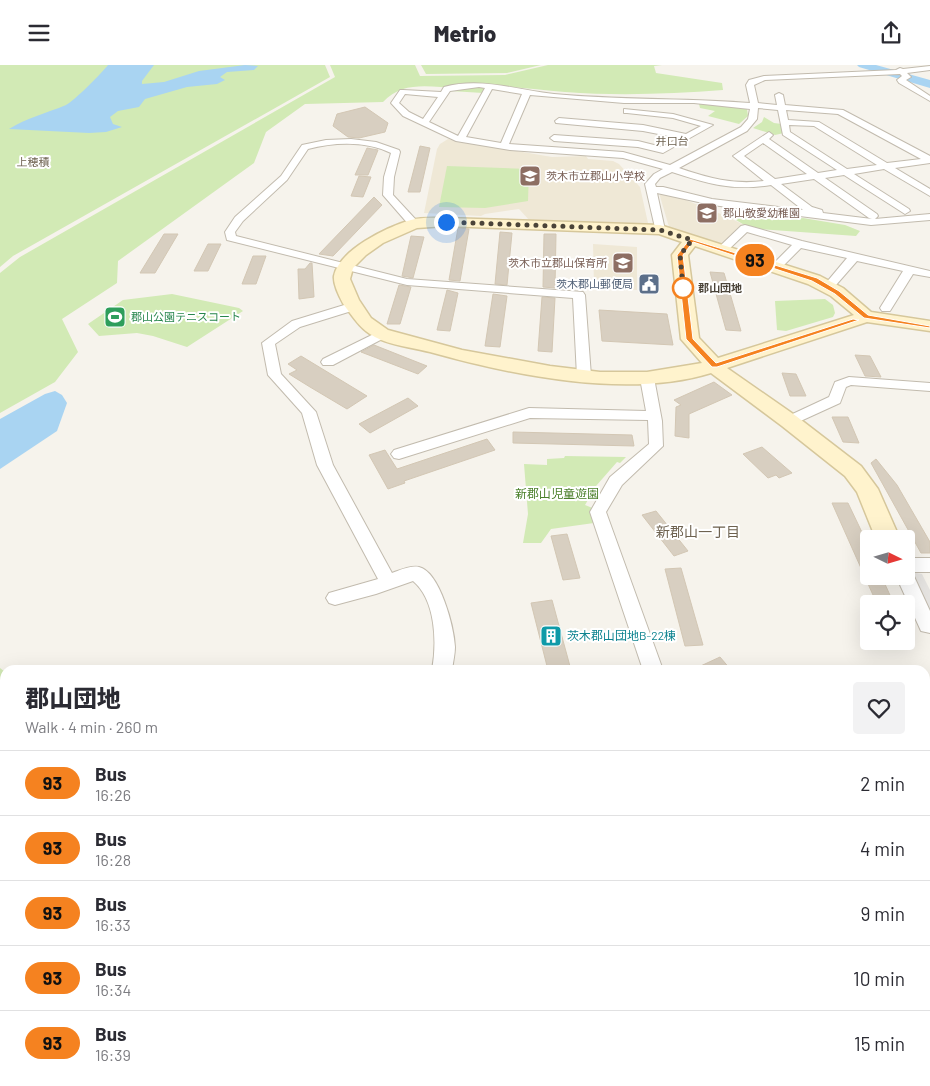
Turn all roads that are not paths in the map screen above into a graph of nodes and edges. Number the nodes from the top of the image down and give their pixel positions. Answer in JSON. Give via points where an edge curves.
{"nodes":[{"id":1,"x":930,"y":69,"type":"edge"},
{"id":2,"x":901,"y":74,"type":"edge"},
{"id":3,"x":490,"y":86,"type":"junction"},
{"id":4,"x":930,"y":88,"type":"edge"},
{"id":5,"x":527,"y":92,"type":"junction"},
{"id":6,"x":443,"y":95,"type":"junction"},
{"id":7,"x":779,"y":95,"type":"dead end"},
{"id":8,"x":567,"y":97,"type":"junction"},
{"id":9,"x":930,"y":99,"type":"edge"},
{"id":10,"x":754,"y":106,"type":"junction"},
{"id":11,"x":781,"y":108,"type":"junction"},
{"id":12,"x":620,"y":111,"type":"dead end"},
{"id":13,"x":562,"y":114,"type":"junction"},
{"id":14,"x":784,"y":122,"type":"junction"},
{"id":15,"x":424,"y":123,"type":"junction"},
{"id":16,"x":554,"y":137,"type":"junction"},
{"id":17,"x":688,"y":137,"type":"junction"},
{"id":18,"x":461,"y":139,"type":"junction"},
{"id":19,"x":504,"y":146,"type":"junction"},
{"id":20,"x":550,"y":150,"type":"junction"},
{"id":21,"x":930,"y":160,"type":"edge"},
{"id":22,"x":886,"y":166,"type":"junction"},
{"id":23,"x":671,"y":169,"type":"junction"},
{"id":24,"x":846,"y":172,"type":"junction"},
{"id":25,"x":815,"y":177,"type":"junction"},
{"id":26,"x":773,"y":183,"type":"junction"},
{"id":27,"x":728,"y":184,"type":"junction"},
{"id":28,"x":651,"y":190,"type":"junction"},
{"id":29,"x":930,"y":193,"type":"edge"},
{"id":30,"x":734,"y":205,"type":"junction"},
{"id":31,"x":930,"y":209,"type":"edge"},
{"id":32,"x":905,"y":211,"type":"junction"},
{"id":33,"x":874,"y":216,"type":"junction"},
{"id":34,"x":930,"y":217,"type":"edge"},
{"id":35,"x":414,"y":224,"type":"junction"},
{"id":36,"x":660,"y":230,"type":"junction"},
{"id":37,"x":692,"y":240,"type":"junction"},
{"id":38,"x":799,"y":244,"type":"junction"},
{"id":39,"x":723,"y":249,"type":"junction"},
{"id":40,"x":854,"y":257,"type":"junction"},
{"id":41,"x":780,"y":263,"type":"dead end"},
{"id":42,"x":345,"y":267,"type":"junction"},
{"id":43,"x":910,"y":270,"type":"junction"},
{"id":44,"x":930,"y":274,"type":"edge"},
{"id":45,"x":832,"y":283,"type":"dead end"},
{"id":46,"x":354,"y":306,"type":"junction"},
{"id":47,"x":886,"y":308,"type":"dead end"},
{"id":48,"x":866,"y":317,"type":"junction"},
{"id":49,"x":930,"y":326,"type":"edge"},
{"id":50,"x":382,"y":334,"type":"junction"},
{"id":51,"x":328,"y":362,"type":"dead end"},
{"id":52,"x":714,"y":365,"type":"junction"},
{"id":53,"x":584,"y":376,"type":"junction"},
{"id":54,"x":647,"y":378,"type":"junction"},
{"id":55,"x":930,"y":387,"type":"edge"},
{"id":56,"x":654,"y":416,"type":"junction"},
{"id":57,"x":789,"y":421,"type":"junction"},
{"id":58,"x":399,"y":455,"type":"dead end"},
{"id":59,"x":884,"y":530,"type":"edge"},
{"id":60,"x":915,"y":565,"type":"edge"},
{"id":61,"x":930,"y":565,"type":"edge"},
{"id":62,"x":388,"y":582,"type":"junction"},
{"id":63,"x":909,"y":585,"type":"edge"},
{"id":64,"x":335,"y":598,"type":"dead end"},
{"id":65,"x":928,"y":626,"type":"dead end"},
{"id":66,"x":443,"y":665,"type":"edge"},
{"id":67,"x":651,"y":665,"type":"edge"}],
"edges":[{"from":1,"to":2,"type":"street"},
{"from":2,"to":4,"type":"street"},
{"from":2,"to":9,"type":"street"},
{"from":2,"to":10,"type":"street","via":[[757,80],[750,85]]},
{"from":3,"to":5,"type":"street"},
{"from":3,"to":6,"type":"street","via":[[458,86],[447,89]]},
{"from":3,"to":18,"type":"street"},
{"from":5,"to":8,"type":"street"},
{"from":5,"to":19,"type":"street"},
{"from":6,"to":15,"type":"street"},
{"from":6,"to":15,"type":"street","via":[[403,92],[395,103],[406,114]]},
{"from":7,"to":11,"type":"street"},
{"from":8,"to":10,"type":"street"},
{"from":8,"to":13,"type":"street"},
{"from":10,"to":11,"type":"street"},
{"from":10,"to":23,"type":"street","via":[[756,113],[744,129]]},
{"from":11,"to":14,"type":"street"},
{"from":11,"to":21,"type":"street","via":[[840,112]]},
{"from":12,"to":17,"type":"street","via":[[709,125]]},
{"from":13,"to":16,"type":"street"},
{"from":13,"to":17,"type":"street"},
{"from":14,"to":22,"type":"street","via":[[816,124]]},
{"from":14,"to":24,"type":"street","via":[[786,133]]},
{"from":15,"to":18,"type":"street"},
{"from":16,"to":17,"type":"street","via":[[638,144],[663,150]]},
{"from":16,"to":20,"type":"street"},
{"from":18,"to":19,"type":"street"},
{"from":19,"to":20,"type":"street"},
{"from":20,"to":23,"type":"street","via":[[623,155]]},
{"from":21,"to":22,"type":"street"},
{"from":22,"to":24,"type":"street"},
{"from":22,"to":29,"type":"street"},
{"from":23,"to":27,"type":"street"},
{"from":23,"to":28,"type":"street","via":[[650,183]]},
{"from":24,"to":25,"type":"street"},
{"from":24,"to":32,"type":"street"},
{"from":25,"to":26,"type":"street"},
{"from":25,"to":26,"type":"street","via":[[766,137],[738,155]]},
{"from":25,"to":33,"type":"street"},
{"from":26,"to":27,"type":"street"},
{"from":26,"to":33,"type":"street","via":[[808,209],[824,214]]},
{"from":27,"to":30,"type":"street"},
{"from":28,"to":30,"type":"street"},
{"from":28,"to":36,"type":"street"},
{"from":30,"to":34,"type":"street","via":[[871,222]]},
{"from":31,"to":32,"type":"street"},
{"from":32,"to":33,"type":"street"},
{"from":35,"to":36,"type":"street","via":[[446,222]]},
{"from":35,"to":42,"type":"street","via":[[378,240]]},
{"from":35,"to":42,"type":"street","via":[[388,195],[396,152],[376,144],[335,142],[305,147],[284,179],[239,219],[230,232],[231,238]]},
{"from":36,"to":37,"type":"street"},
{"from":37,"to":39,"type":"street"},
{"from":37,"to":52,"type":"street","via":[[680,255],[690,339]]},
{"from":38,"to":39,"type":"street","via":[[745,228]]},
{"from":38,"to":40,"type":"street"},
{"from":38,"to":41,"type":"street"},
{"from":39,"to":48,"type":"street","via":[[814,280],[837,292]]},
{"from":40,"to":43,"type":"street"},
{"from":40,"to":45,"type":"street"},
{"from":42,"to":46,"type":"street","via":[[342,279]]},
{"from":42,"to":53,"type":"street","via":[[429,285],[579,295]]},
{"from":43,"to":44,"type":"street"},
{"from":43,"to":47,"type":"street"},
{"from":46,"to":50,"type":"street","via":[[365,322]]},
{"from":46,"to":62,"type":"street","via":[[296,324],[268,343],[275,375],[309,412],[325,465]]},
{"from":48,"to":49,"type":"street"},
{"from":48,"to":52,"type":"street"},
{"from":50,"to":51,"type":"street"},
{"from":50,"to":53,"type":"street","via":[[461,355],[550,373]]},
{"from":52,"to":54,"type":"street"},
{"from":52,"to":57,"type":"street"},
{"from":53,"to":54,"type":"street"},
{"from":54,"to":56,"type":"street"},
{"from":55,"to":57,"type":"street","via":[[849,381],[840,385],[834,400]]},
{"from":56,"to":58,"type":"street","via":[[529,413]]},
{"from":56,"to":67,"type":"street","via":[[656,445],[616,481],[598,512]]},
{"from":57,"to":59,"type":"street","via":[[853,471],[867,489]]},
{"from":60,"to":61,"type":"street"},
{"from":62,"to":64,"type":"street"},
{"from":62,"to":66,"type":"street","via":[[416,573],[424,578],[436,602],[446,644]]},
{"from":63,"to":65,"type":"street"}]}
